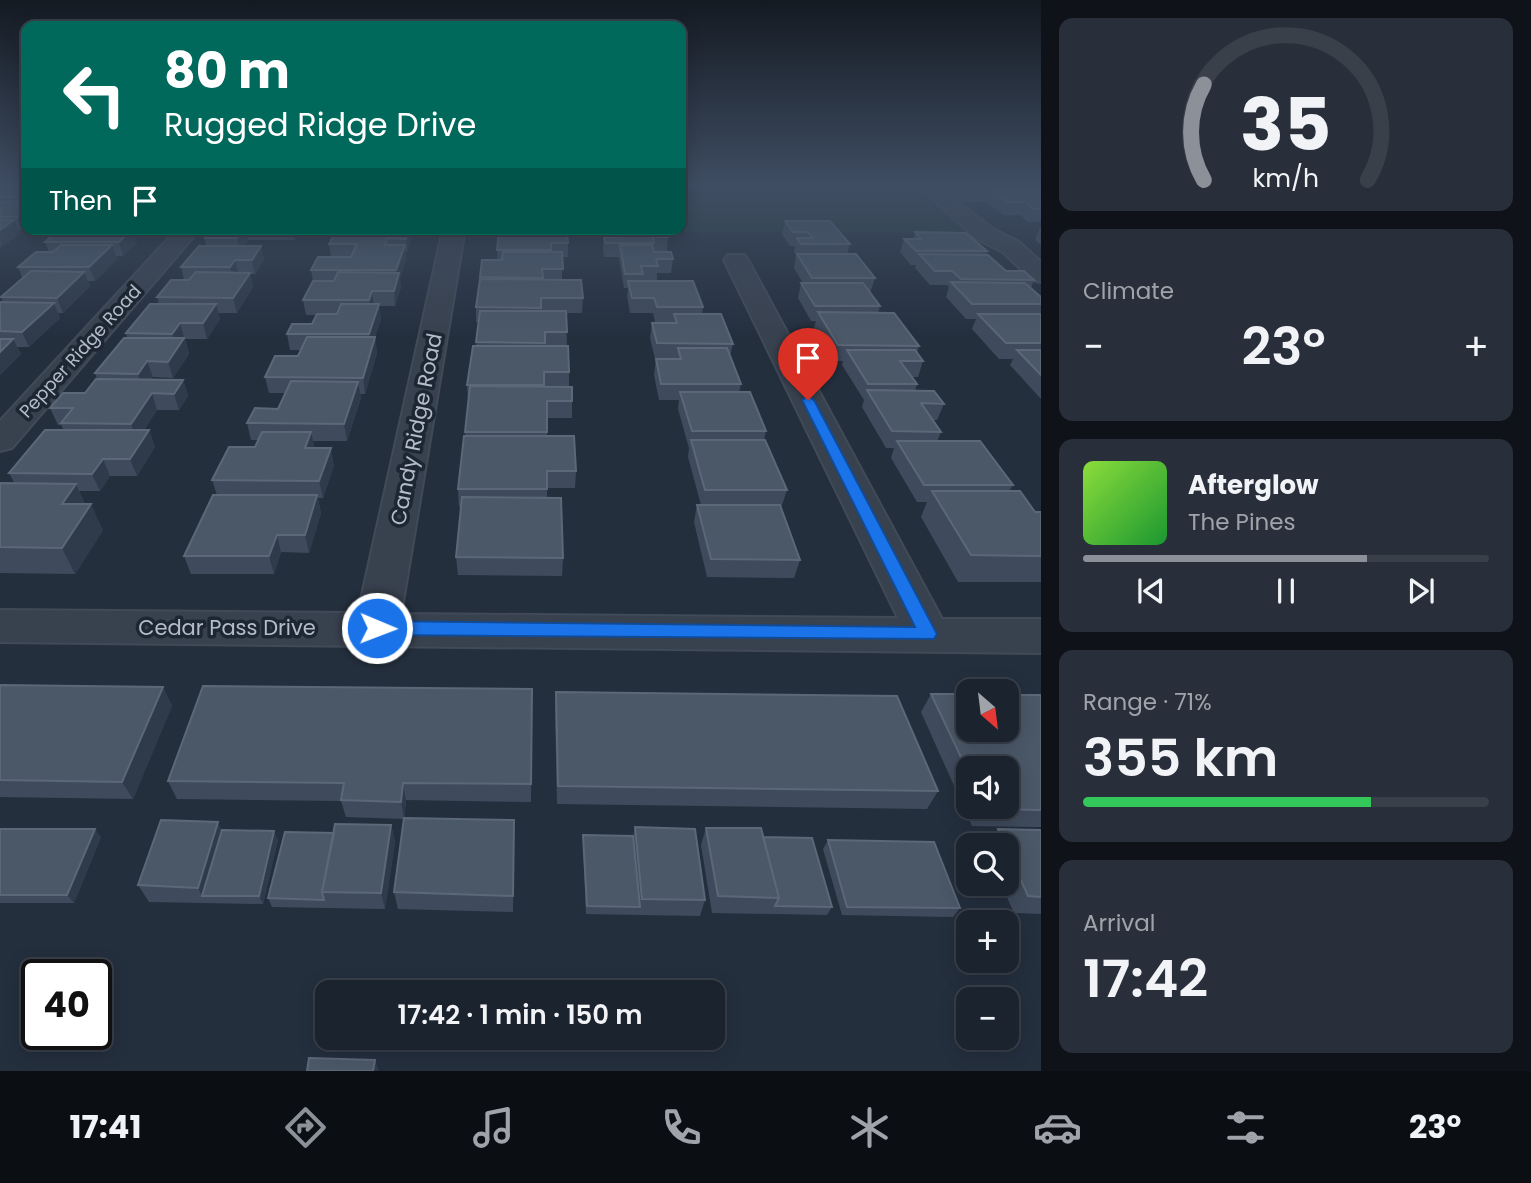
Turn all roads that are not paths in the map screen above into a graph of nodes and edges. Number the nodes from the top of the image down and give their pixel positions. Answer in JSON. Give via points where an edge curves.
{"nodes":[{"id":1,"x":182,"y":237,"type":"edge"},
{"id":2,"x":452,"y":237,"type":"edge"},
{"id":3,"x":991,"y":237,"type":"edge"},
{"id":4,"x":736,"y":260,"type":"dead end"},
{"id":5,"x":1041,"y":275,"type":"edge"},
{"id":6,"x":0,"y":441,"type":"edge"},
{"id":7,"x":0,"y":626,"type":"edge"},
{"id":8,"x":377,"y":628,"type":"junction"},
{"id":9,"x":928,"y":634,"type":"junction"},
{"id":10,"x":1041,"y":636,"type":"edge"}],
"edges":[{"from":1,"to":6,"type":"street","name":"Pepper Ridge Road"},
{"from":2,"to":8,"type":"street","name":"Candy Ridge Road"},
{"from":3,"to":5,"type":"street","via":[[1011,247]]},
{"from":4,"to":9,"type":"street"},
{"from":7,"to":8,"type":"street","name":"Cedar Pass Drive"},
{"from":8,"to":9,"type":"street","name":"Cedar Pass Drive"},
{"from":9,"to":10,"type":"street","name":"Cedar Pass Drive"}]}
